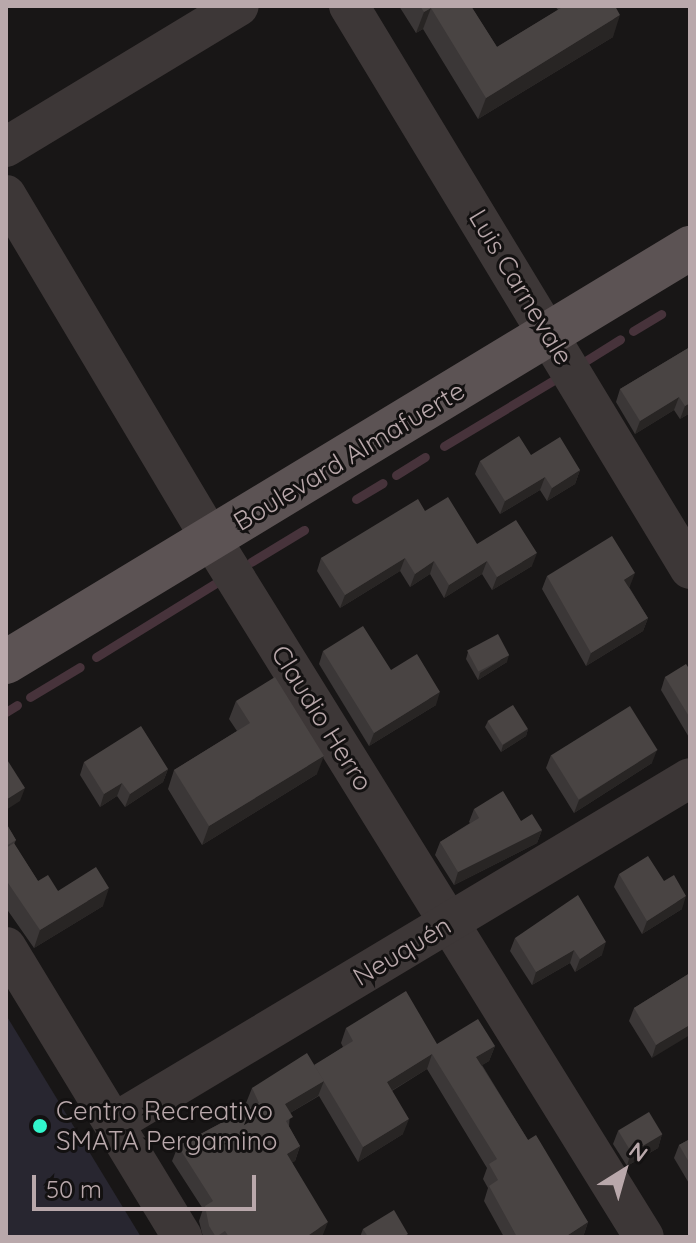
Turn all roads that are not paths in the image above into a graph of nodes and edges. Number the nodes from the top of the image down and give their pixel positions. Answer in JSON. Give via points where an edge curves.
{"nodes":[{"id":1,"x":239,"y":6,"type":"edge"},
{"id":2,"x":349,"y":6,"type":"edge"},
{"id":3,"x":6,"y":147,"type":"edge"},
{"id":4,"x":6,"y":195,"type":"edge"},
{"id":5,"x":690,"y":248,"type":"edge"},
{"id":6,"x":551,"y":334,"type":"junction"},
{"id":7,"x":211,"y":539,"type":"junction"},
{"id":8,"x":690,"y":569,"type":"edge"},
{"id":9,"x":6,"y":662,"type":"edge"},
{"id":10,"x":690,"y":778,"type":"edge"},
{"id":11,"x":449,"y":922,"type":"junction"},
{"id":12,"x":6,"y":947,"type":"edge"},
{"id":13,"x":114,"y":1123,"type":"junction"},
{"id":14,"x":182,"y":1237,"type":"edge"},
{"id":15,"x":644,"y":1237,"type":"edge"}],
"edges":[{"from":1,"to":3,"type":"street"},
{"from":2,"to":6,"type":"street","name":"Luis Carnevale"},
{"from":4,"to":7,"type":"street","name":"Claudio Herro"},
{"from":5,"to":6,"type":"main road","name":"Boulevard Almafuerte"},
{"from":6,"to":7,"type":"main road","name":"Boulevard Almafuerte"},
{"from":6,"to":8,"type":"street","name":"Luis Carnevale"},
{"from":7,"to":9,"type":"main road","name":"Boulevard Almafuerte"},
{"from":7,"to":11,"type":"street","name":"Claudio Herro"},
{"from":10,"to":11,"type":"street","name":"Neuquén"},
{"from":11,"to":13,"type":"street","name":"Neuquén"},
{"from":11,"to":15,"type":"street","name":"Claudio Herro"},
{"from":12,"to":13,"type":"street"},
{"from":13,"to":14,"type":"street"}]}
